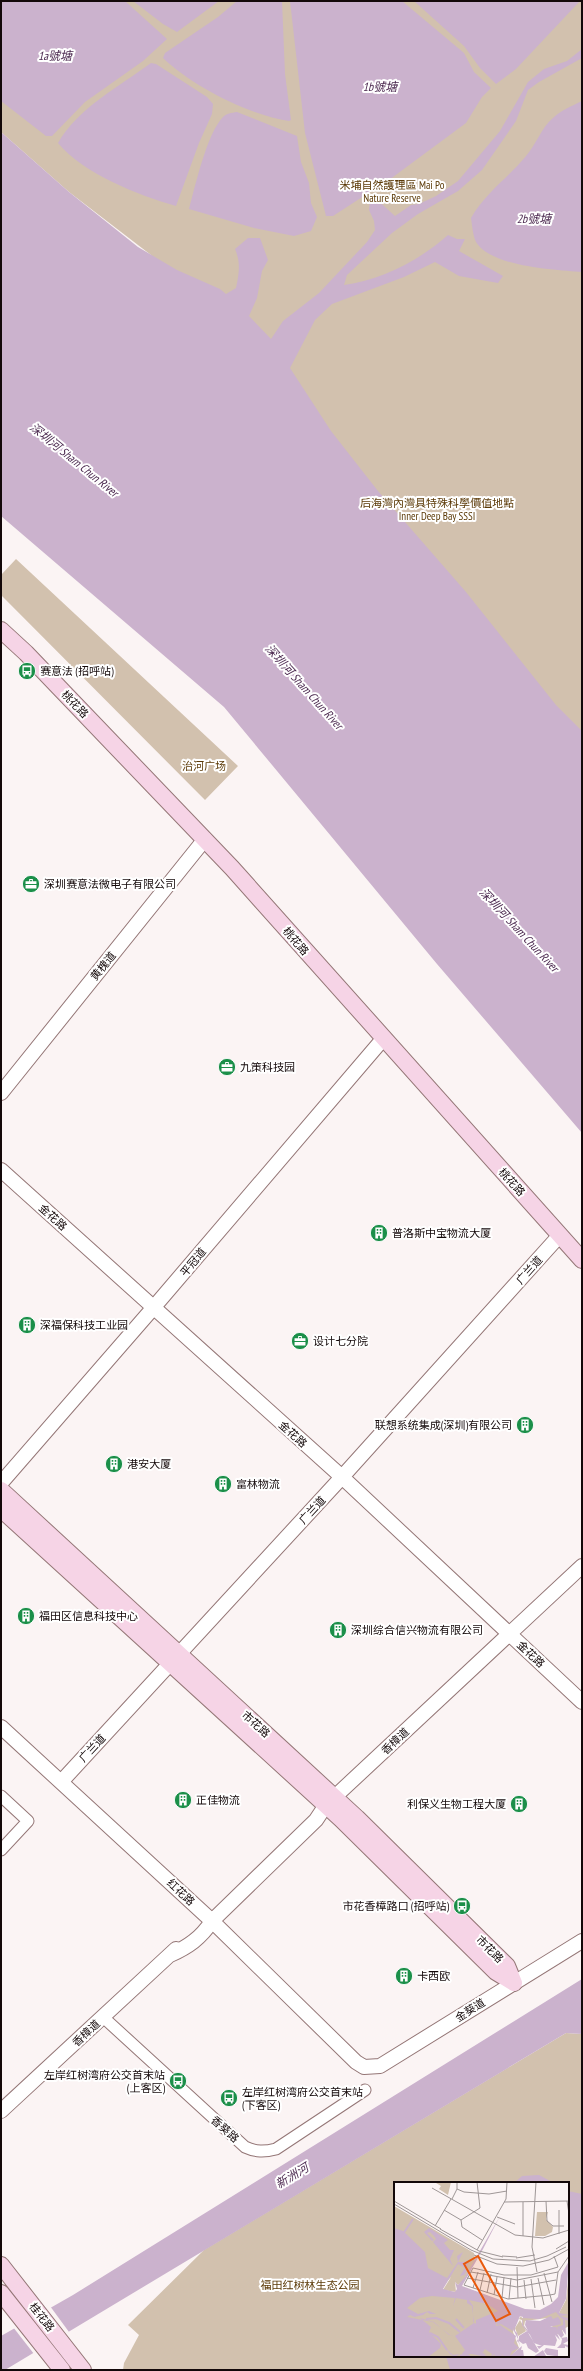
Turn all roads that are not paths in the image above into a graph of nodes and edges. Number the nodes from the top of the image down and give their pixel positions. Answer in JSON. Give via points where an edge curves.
{"nodes":[{"id":1,"x":1,"y":630,"type":"edge"},
{"id":2,"x":205,"y":839,"type":"junction"},
{"id":3,"x":383,"y":1039,"type":"junction"},
{"id":4,"x":1,"y":1092,"type":"edge"},
{"id":5,"x":1,"y":1170,"type":"edge"},
{"id":6,"x":560,"y":1235,"type":"junction"},
{"id":7,"x":582,"y":1260,"type":"edge"},
{"id":8,"x":154,"y":1307,"type":"junction"},
{"id":9,"x":342,"y":1478,"type":"junction"},
{"id":10,"x":1,"y":1483,"type":"edge"},
{"id":11,"x":1,"y":1490,"type":"edge"},
{"id":12,"x":1,"y":1508,"type":"edge"},
{"id":13,"x":582,"y":1566,"type":"edge"},
{"id":14,"x":510,"y":1633,"type":"junction"},
{"id":15,"x":175,"y":1658,"type":"junction"},
{"id":16,"x":582,"y":1702,"type":"edge"},
{"id":17,"x":1,"y":1727,"type":"edge"},
{"id":18,"x":61,"y":1782,"type":"junction"},
{"id":19,"x":1,"y":1796,"type":"edge"},
{"id":20,"x":330,"y":1801,"type":"junction"},
{"id":21,"x":1,"y":1850,"type":"edge"},
{"id":22,"x":212,"y":1921,"type":"junction"},
{"id":23,"x":582,"y":1941,"type":"edge"},
{"id":24,"x":514,"y":1983,"type":"junction"},
{"id":25,"x":103,"y":2017,"type":"junction"},
{"id":26,"x":356,"y":2062,"type":"joint"},
{"id":27,"x":365,"y":2090,"type":"dead end"},
{"id":28,"x":1,"y":2111,"type":"edge"},
{"id":29,"x":1,"y":2265,"type":"edge"},
{"id":30,"x":1,"y":2293,"type":"edge"},
{"id":31,"x":62,"y":2370,"type":"edge"},
{"id":32,"x":83,"y":2370,"type":"edge"}],
"edges":[{"from":1,"to":2,"type":"main road","name":"桃花路"},
{"from":2,"to":3,"type":"main road","name":"桃花路"},
{"from":2,"to":4,"type":"street","name":"黄槐道"},
{"from":3,"to":6,"type":"main road","name":"桃花路"},
{"from":3,"to":8,"type":"street","name":"平冠道"},
{"from":5,"to":8,"type":"street","name":"金花路"},
{"from":6,"to":7,"type":"main road","name":"桃花路"},
{"from":6,"to":9,"type":"street","name":"广兰道"},
{"from":8,"to":9,"type":"street","name":"金花路"},
{"from":8,"to":10,"type":"street","name":"平冠道"},
{"from":9,"to":14,"type":"street","name":"金花路"},
{"from":9,"to":15,"type":"street","name":"广兰道"},
{"from":11,"to":15,"type":"main road","name":"市花路"},
{"from":12,"to":15,"type":"main road","name":"市花路"},
{"from":13,"to":14,"type":"street","name":"香樟道"},
{"from":14,"to":16,"type":"street","name":"金花路"},
{"from":14,"to":20,"type":"street","name":"香樟道"},
{"from":15,"to":18,"type":"street","name":"广兰道"},
{"from":15,"to":20,"type":"main road","name":"市花路"},
{"from":17,"to":18,"type":"street","name":"红花路"},
{"from":18,"to":22,"type":"street","name":"红花路"},
{"from":19,"to":21,"type":"street","via":[[28,1821]]},
{"from":20,"to":22,"type":"street","name":"香樟道","via":[[316,1820]]},
{"from":20,"to":24,"type":"main road","name":"市花路","via":[[507,1966]]},
{"from":22,"to":25,"type":"street","name":"香樟道","via":[[200,1925]]},
{"from":22,"to":26,"type":"street","name":"红花路"},
{"from":23,"to":24,"type":"street","name":"金葵道"},
{"from":24,"to":26,"type":"street","name":"金葵道","via":[[380,2066],[364,2067]]},
{"from":25,"to":27,"type":"street","name":"香葵路","via":[[245,2147],[255,2151],[266,2152],[276,2149]]},
{"from":25,"to":28,"type":"street","name":"香樟道"},
{"from":29,"to":32,"type":"main road","name":"桂花路"},
{"from":30,"to":31,"type":"main road","name":"桂花路"}]}
